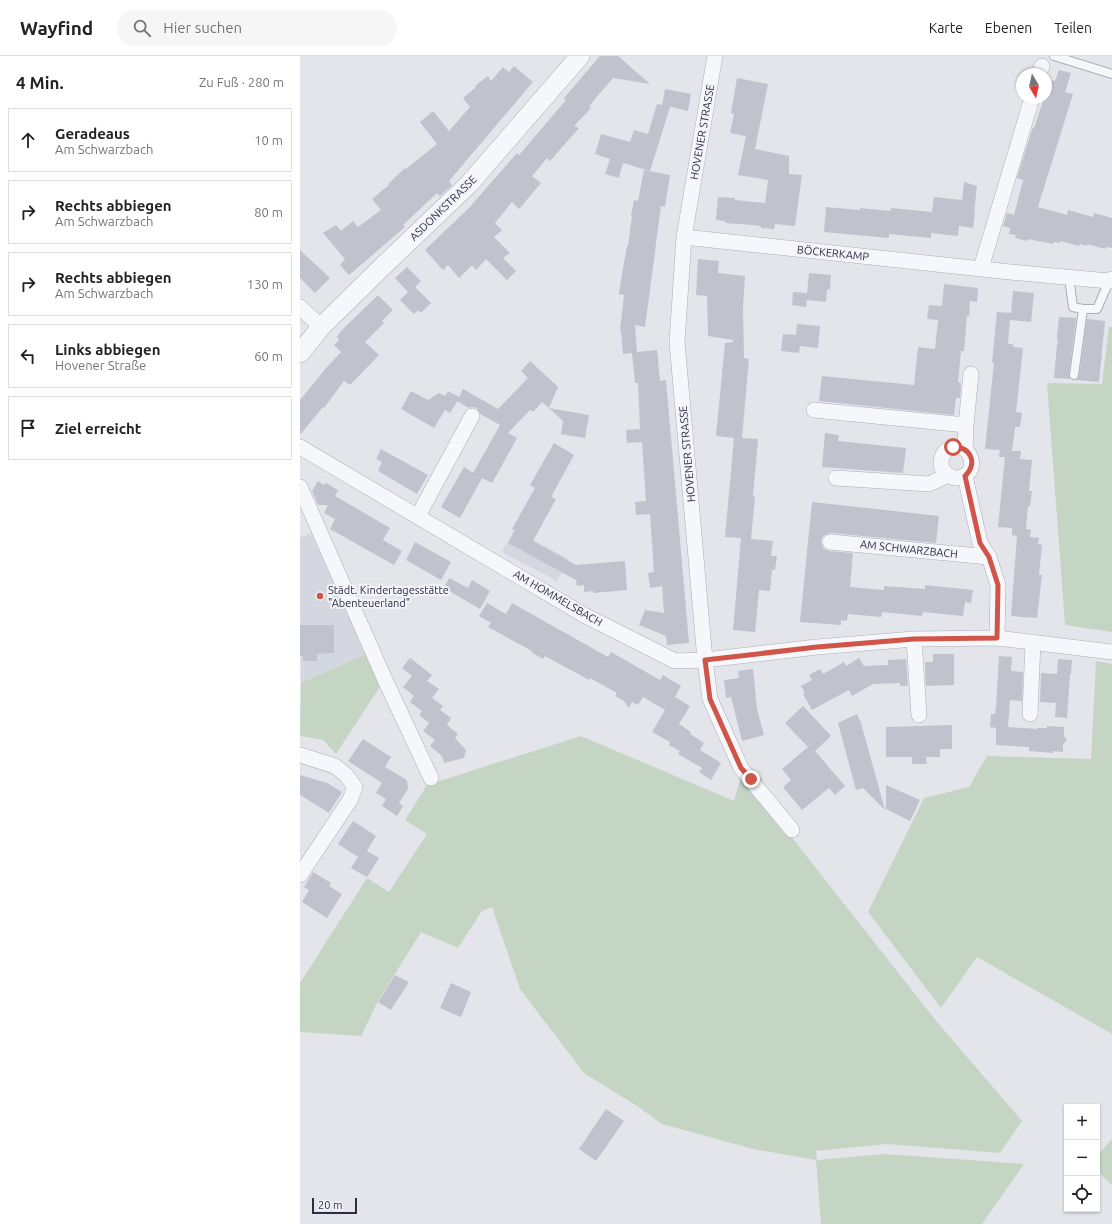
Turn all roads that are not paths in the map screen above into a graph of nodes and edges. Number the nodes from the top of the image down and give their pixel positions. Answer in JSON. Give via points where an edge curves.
{"nodes":[{"id":1,"x":580,"y":56,"type":"edge"},
{"id":2,"x":715,"y":56,"type":"edge"},
{"id":3,"x":1054,"y":56,"type":"edge"},
{"id":4,"x":1112,"y":74,"type":"edge"},
{"id":5,"x":1030,"y":104,"type":"edge"},
{"id":6,"x":684,"y":237,"type":"junction"},
{"id":7,"x":981,"y":268,"type":"junction"},
{"id":8,"x":1069,"y":277,"type":"junction"},
{"id":9,"x":1111,"y":280,"type":"edge"},
{"id":10,"x":300,"y":307,"type":"edge"},
{"id":11,"x":1083,"y":309,"type":"junction"},
{"id":12,"x":321,"y":327,"type":"junction"},
{"id":13,"x":300,"y":353,"type":"edge"},
{"id":14,"x":971,"y":374,"type":"dead end"},
{"id":15,"x":1074,"y":375,"type":"dead end"},
{"id":16,"x":814,"y":410,"type":"dead end"},
{"id":17,"x":472,"y":416,"type":"dead end"},
{"id":18,"x":966,"y":425,"type":"junction"},
{"id":19,"x":300,"y":448,"type":"edge"},
{"id":20,"x":965,"y":449,"type":"junction"},
{"id":21,"x":948,"y":476,"type":"junction"},
{"id":22,"x":965,"y":476,"type":"junction"},
{"id":23,"x":836,"y":478,"type":"dead end"},
{"id":24,"x":300,"y":487,"type":"edge"},
{"id":25,"x":418,"y":516,"type":"junction"},
{"id":26,"x":830,"y":542,"type":"dead end"},
{"id":27,"x":989,"y":557,"type":"junction"},
{"id":28,"x":997,"y":638,"type":"junction"},
{"id":29,"x":914,"y":639,"type":"junction"},
{"id":30,"x":1034,"y":642,"type":"junction"},
{"id":31,"x":1112,"y":652,"type":"edge"},
{"id":32,"x":705,"y":660,"type":"junction"},
{"id":33,"x":1030,"y":714,"type":"dead end"},
{"id":34,"x":918,"y":715,"type":"dead end"},
{"id":35,"x":300,"y":755,"type":"edge"},
{"id":36,"x":431,"y":778,"type":"dead end"},
{"id":37,"x":792,"y":830,"type":"dead end"},
{"id":38,"x":300,"y":875,"type":"edge"}],
"edges":[{"from":1,"to":12,"type":"street","name":"ASDONKSTRASSE","via":[[469,184]]},
{"from":2,"to":6,"type":"street","name":"HOVENER STRASSE"},
{"from":3,"to":4,"type":"lane"},
{"from":5,"to":7,"type":"street"},
{"from":6,"to":7,"type":"street","name":"BÖCKERKAMP"},
{"from":6,"to":32,"type":"street","name":"HOVENER STRASSE","via":[[677,342]]},
{"from":7,"to":8,"type":"street","name":"BÖCKERKAMP"},
{"from":8,"to":9,"type":"street","name":"BÖCKERKAMP"},
{"from":8,"to":11,"type":"lane","via":[[1074,307]]},
{"from":9,"to":11,"type":"lane","via":[[1097,309]]},
{"from":10,"to":12,"type":"street"},
{"from":11,"to":15,"type":"lane"},
{"from":12,"to":13,"type":"street","name":"ASDONKSTRASSE"},
{"from":14,"to":18,"type":"street"},
{"from":16,"to":18,"type":"street"},
{"from":17,"to":25,"type":"street"},
{"from":18,"to":20,"type":"street"},
{"from":19,"to":25,"type":"street","name":"AM HOMMELSBACH"},
{"from":20,"to":21,"type":"street","via":[[953,447],[943,454],[941,465]]},
{"from":20,"to":22,"type":"street","via":[[970,454],[972,466]]},
{"from":21,"to":22,"type":"street"},
{"from":21,"to":23,"type":"street","via":[[929,484]]},
{"from":22,"to":27,"type":"street","via":[[980,543]]},
{"from":24,"to":36,"type":"street"},
{"from":25,"to":32,"type":"street","name":"AM HOMMELSBACH","via":[[584,615],[675,661]]},
{"from":26,"to":27,"type":"street","name":"AM SCHWARZBACH"},
{"from":27,"to":28,"type":"street","via":[[998,585]]},
{"from":28,"to":29,"type":"street"},
{"from":28,"to":30,"type":"street"},
{"from":29,"to":32,"type":"street"},
{"from":29,"to":34,"type":"street"},
{"from":30,"to":31,"type":"street"},
{"from":30,"to":33,"type":"street"},
{"from":32,"to":37,"type":"street","name":"HOVENER STRASSE","via":[[710,699],[741,768]]},
{"from":35,"to":38,"type":"street","via":[[335,766],[354,787],[350,800]]}]}
